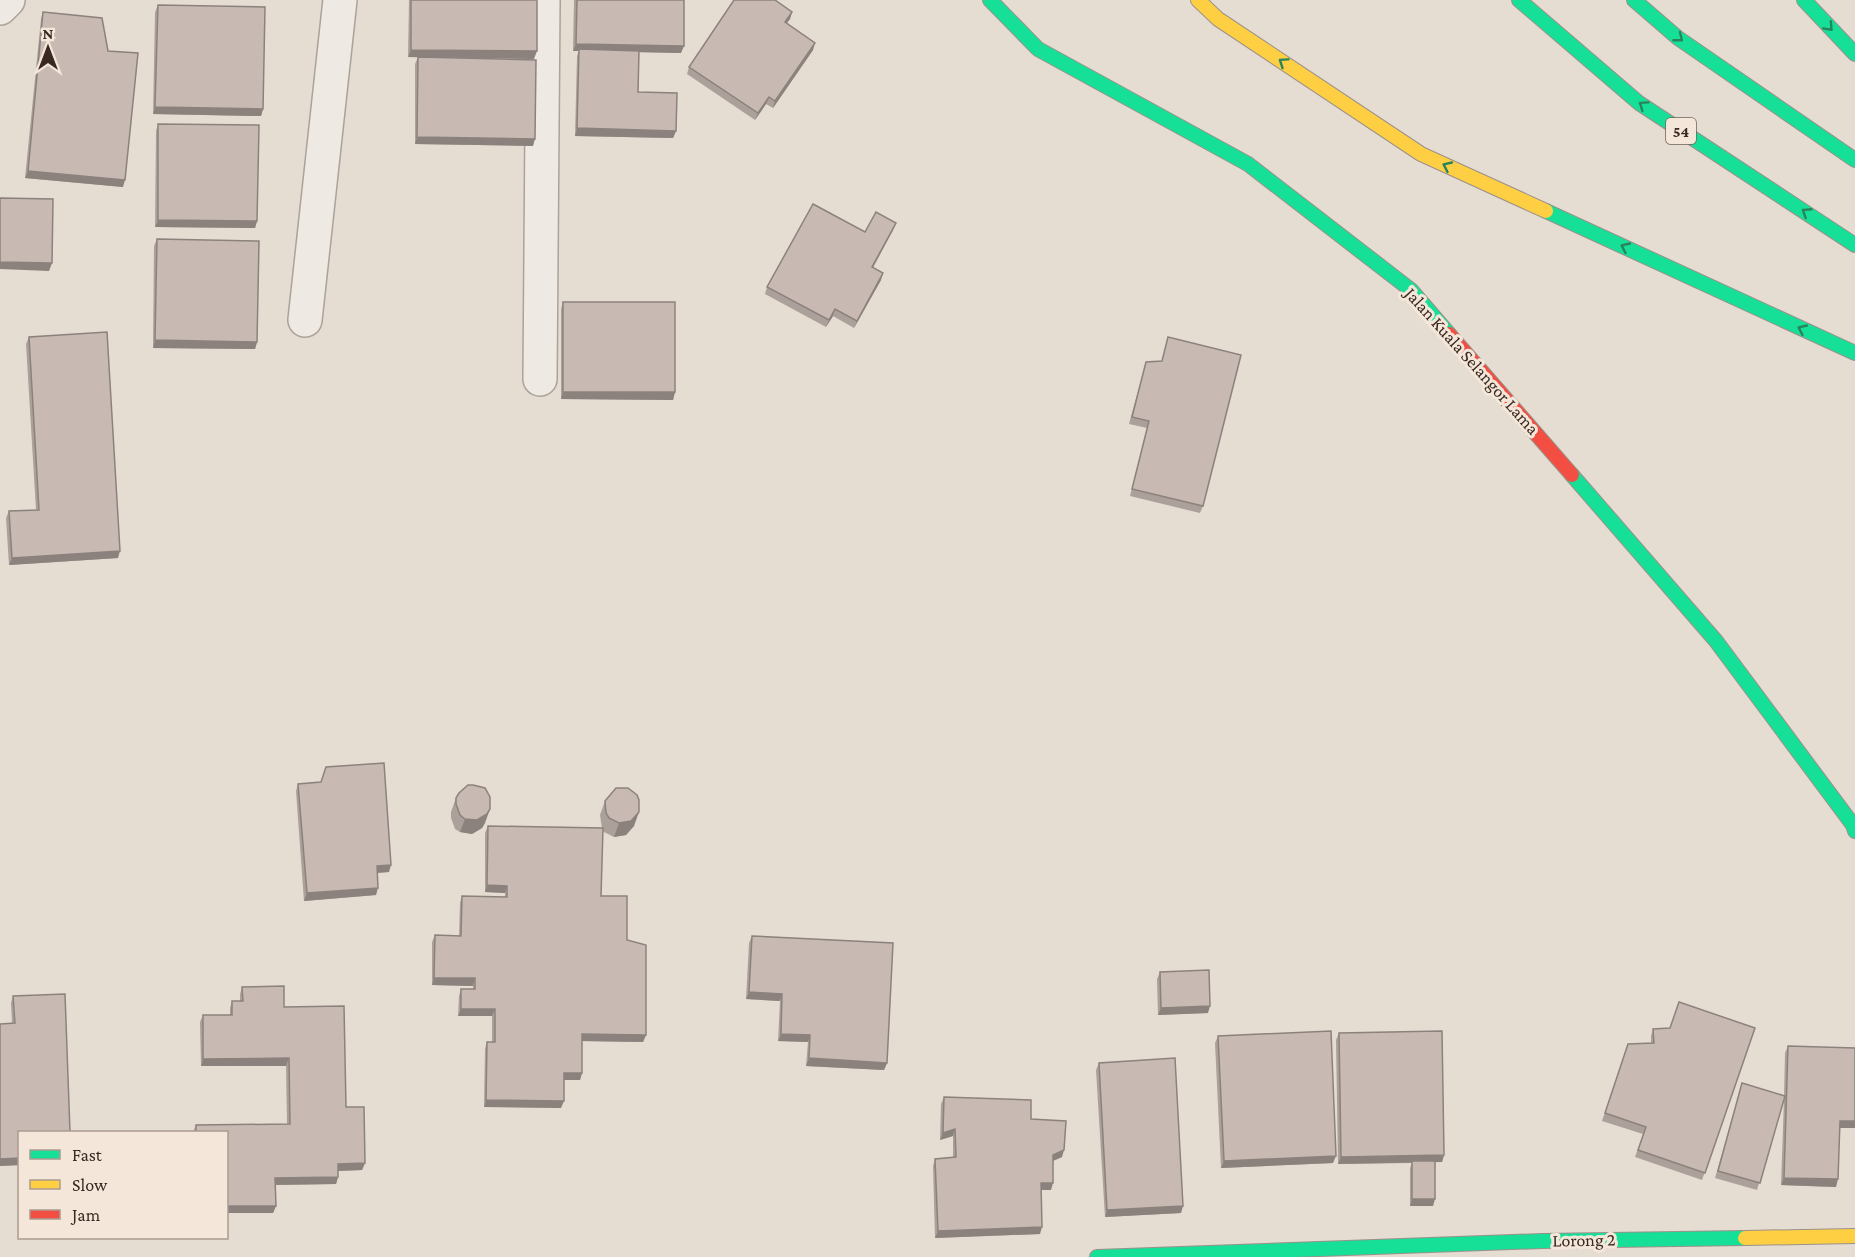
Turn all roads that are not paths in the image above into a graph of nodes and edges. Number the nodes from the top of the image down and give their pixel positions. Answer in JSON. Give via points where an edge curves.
{"nodes":[{"id":1,"x":8,"y":0,"type":"edge"},
{"id":2,"x":340,"y":0,"type":"edge"},
{"id":3,"x":543,"y":0,"type":"edge"},
{"id":4,"x":990,"y":0,"type":"edge"},
{"id":5,"x":1198,"y":0,"type":"edge"},
{"id":6,"x":1519,"y":0,"type":"edge"},
{"id":7,"x":1634,"y":0,"type":"edge"},
{"id":8,"x":1804,"y":0,"type":"edge"},
{"id":9,"x":0,"y":8,"type":"edge"},
{"id":10,"x":1855,"y":54,"type":"edge"},
{"id":11,"x":1855,"y":160,"type":"edge"},
{"id":12,"x":1855,"y":244,"type":"edge"},
{"id":13,"x":305,"y":320,"type":"dead end"},
{"id":14,"x":1855,"y":353,"type":"edge"},
{"id":15,"x":540,"y":379,"type":"dead end"},
{"id":16,"x":1855,"y":831,"type":"edge"},
{"id":17,"x":1855,"y":1236,"type":"edge"},
{"id":18,"x":1097,"y":1257,"type":"edge"}],
"edges":[{"from":1,"to":9,"type":"street"},
{"from":2,"to":13,"type":"street"},
{"from":3,"to":15,"type":"street"},
{"from":4,"to":16,"type":"main road","name":"Jalan Kuala Selangor Lama","via":[[1038,49],[1248,164],[1411,290],[1716,641]]},
{"from":14,"to":5,"type":"main road","one_way":true,"via":[[1421,154],[1218,19]]},
{"from":12,"to":6,"type":"main road","number":"54","one_way":true,"via":[[1639,103]]},
{"from":7,"to":11,"type":"main road","one_way":true,"via":[[1678,38]]},
{"from":8,"to":10,"type":"main road","one_way":true},
{"from":17,"to":18,"type":"main road","name":"Lorong 2","via":[[1542,1241]]}]}
